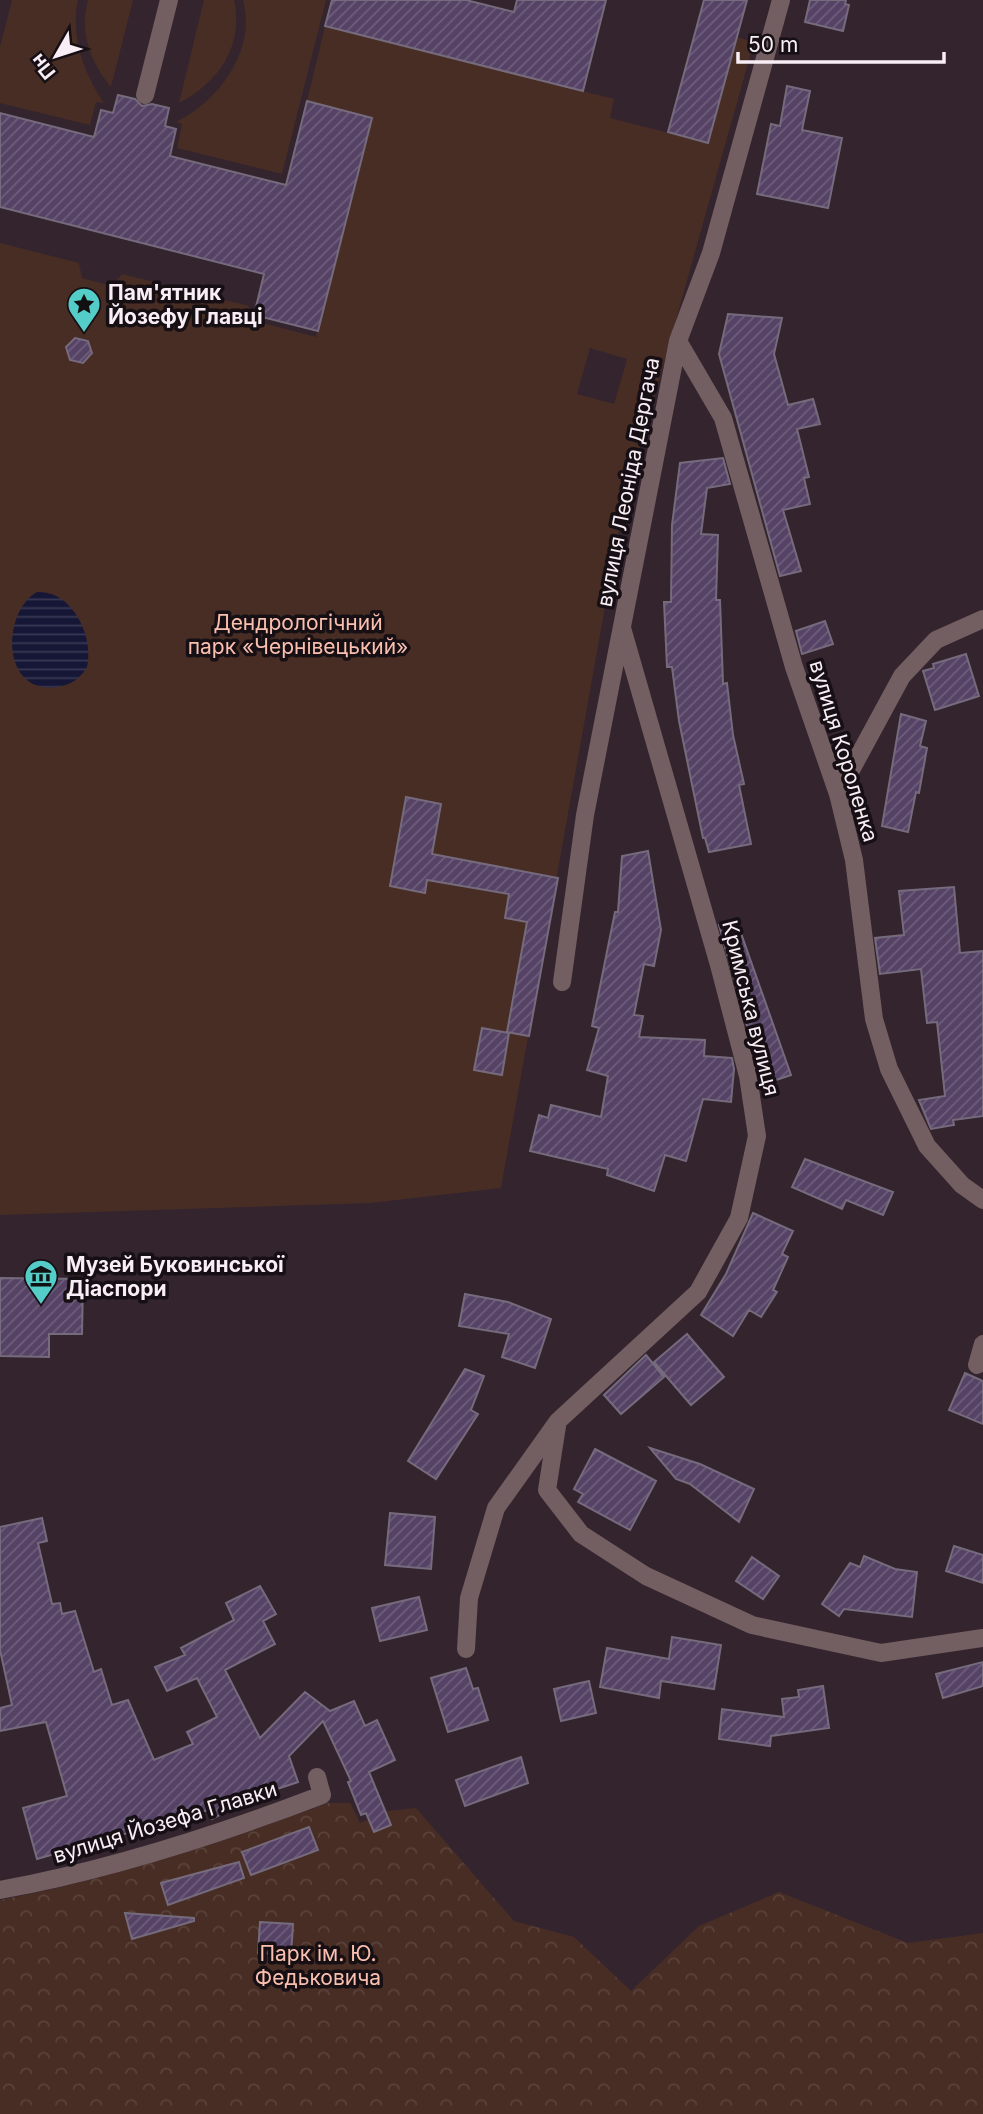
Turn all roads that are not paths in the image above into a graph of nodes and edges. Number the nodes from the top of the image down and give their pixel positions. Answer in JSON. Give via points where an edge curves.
{"nodes":[{"id":1,"x":169,"y":0,"type":"edge"},
{"id":2,"x":781,"y":0,"type":"edge"},
{"id":3,"x":145,"y":95,"type":"dead end"},
{"id":4,"x":678,"y":341,"type":"junction"},
{"id":5,"x":983,"y":619,"type":"edge"},
{"id":6,"x":622,"y":628,"type":"junction"},
{"id":7,"x":838,"y":794,"type":"junction"},
{"id":8,"x":562,"y":982,"type":"dead end"},
{"id":9,"x":983,"y":1200,"type":"edge"},
{"id":10,"x":983,"y":1344,"type":"edge"},
{"id":11,"x":977,"y":1365,"type":"dead end"},
{"id":12,"x":558,"y":1422,"type":"junction"},
{"id":13,"x":983,"y":1639,"type":"edge"},
{"id":14,"x":466,"y":1649,"type":"dead end"},
{"id":15,"x":317,"y":1777,"type":"dead end"},
{"id":16,"x":0,"y":1890,"type":"edge"}],
"edges":[{"from":1,"to":3,"type":"street"},
{"from":2,"to":4,"type":"street","name":"вулиця Леоніда Дергача","via":[[710,253]]},
{"from":4,"to":6,"type":"street","name":"вулиця Леоніда Дергача"},
{"from":4,"to":7,"type":"street","name":"вулиця Короленка","via":[[723,418],[794,667]]},
{"from":5,"to":7,"type":"street","via":[[936,640],[902,676]]},
{"from":6,"to":8,"type":"street","name":"вулиця Леоніда Дергача","via":[[585,815]]},
{"from":6,"to":12,"type":"street","name":"Кримська вулиця","via":[[719,965],[748,1076],[757,1136],[739,1218],[698,1292]]},
{"from":7,"to":9,"type":"street","name":"вулиця Короленка","via":[[854,860],[874,1019],[889,1069],[927,1146],[962,1185]]},
{"from":10,"to":11,"type":"street"},
{"from":12,"to":13,"type":"street","via":[[547,1490],[581,1534],[646,1576],[752,1625],[881,1653]]},
{"from":12,"to":14,"type":"street","name":"Кримська вулиця","via":[[496,1508],[469,1598]]},
{"from":15,"to":16,"type":"street","name":"вулиця Йозефа Главки","via":[[322,1795],[250,1823],[54,1880]]}]}
